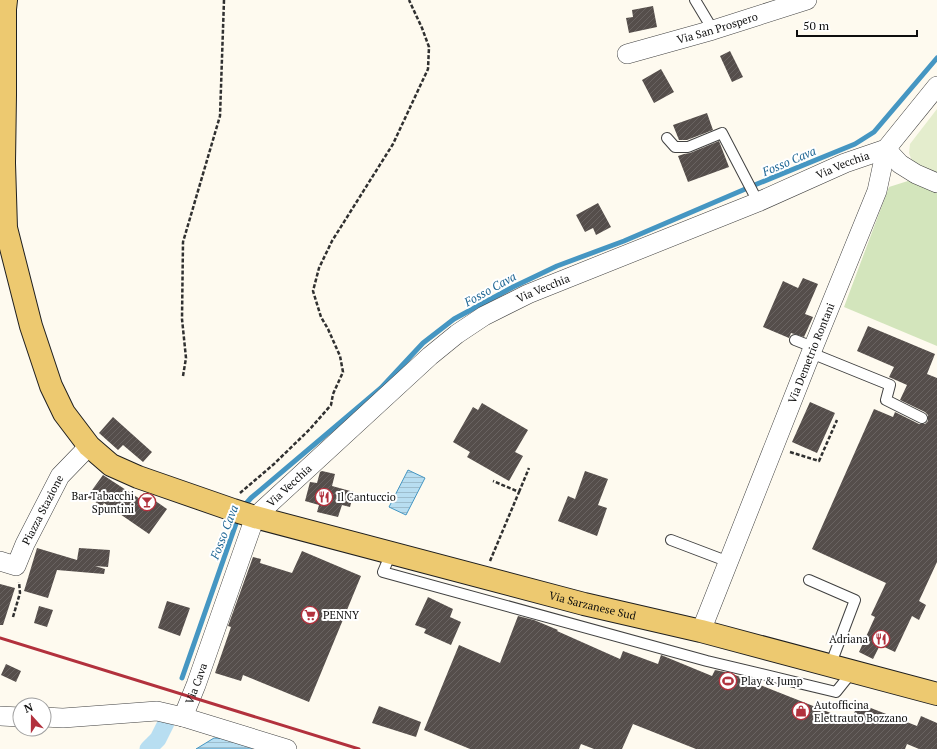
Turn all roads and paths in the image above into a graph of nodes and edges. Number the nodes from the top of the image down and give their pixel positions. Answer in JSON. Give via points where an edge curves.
{"nodes":[{"id":1,"x":6,"y":0,"type":"edge"},
{"id":2,"x":224,"y":0,"type":"edge"},
{"id":3,"x":409,"y":0,"type":"edge"},
{"id":4,"x":695,"y":0,"type":"edge"},
{"id":5,"x":807,"y":0,"type":"edge"},
{"id":6,"x":3,"y":25,"type":"edge"},
{"id":7,"x":713,"y":30,"type":"junction"},
{"id":8,"x":627,"y":54,"type":"dead end"},
{"id":9,"x":937,"y":86,"type":"edge"},
{"id":10,"x":667,"y":138,"type":"dead end"},
{"id":11,"x":886,"y":149,"type":"junction"},
{"id":12,"x":937,"y":183,"type":"edge"},
{"id":13,"x":755,"y":198,"type":"junction"},
{"id":14,"x":795,"y":340,"type":"dead end"},
{"id":15,"x":812,"y":350,"type":"junction"},
{"id":16,"x":183,"y":376,"type":"dead end"},
{"id":17,"x":922,"y":418,"type":"dead end"},
{"id":18,"x":837,"y":420,"type":"dead end"},
{"id":19,"x":89,"y":446,"type":"junction"},
{"id":20,"x":774,"y":446,"type":"junction"},
{"id":21,"x":529,"y":468,"type":"dead end"},
{"id":22,"x":493,"y":481,"type":"dead end"},
{"id":23,"x":519,"y":492,"type":"junction"},
{"id":24,"x":241,"y":513,"type":"junction"},
{"id":25,"x":671,"y":540,"type":"dead end"},
{"id":26,"x":391,"y":552,"type":"junction"},
{"id":27,"x":729,"y":562,"type":"junction"},
{"id":28,"x":8,"y":564,"type":"edge"},
{"id":29,"x":483,"y":577,"type":"junction"},
{"id":30,"x":809,"y":580,"type":"dead end"},
{"id":31,"x":13,"y":617,"type":"dead end"},
{"id":32,"x":701,"y":631,"type":"junction"},
{"id":33,"x":830,"y":666,"type":"junction"},
{"id":34,"x":852,"y":672,"type":"junction"},
{"id":35,"x":937,"y":694,"type":"edge"},
{"id":36,"x":0,"y":716,"type":"edge"},
{"id":37,"x":12,"y":717,"type":"edge"},
{"id":38,"x":52,"y":717,"type":"edge"},
{"id":39,"x":183,"y":717,"type":"junction"},
{"id":40,"x":287,"y":749,"type":"edge"}],
"edges":[{"from":1,"to":6,"type":"main road","name":"Via Sarzanese Sud"},
{"from":2,"to":16,"type":"path","via":[[220,116],[183,242],[182,319],[186,358]]},
{"from":3,"to":24,"type":"path","via":[[429,47],[428,69],[394,144],[332,241],[319,268],[313,291],[321,317],[340,356],[343,372],[331,405],[274,464],[240,493]]},
{"from":4,"to":7,"type":"lane"},
{"from":5,"to":7,"type":"street","name":"Via San Prospero"},
{"from":6,"to":19,"type":"main road","name":"Via Sarzanese Sud","via":[[6,228],[31,326],[51,386],[64,413]]},
{"from":7,"to":8,"type":"street","name":"Via San Prospero"},
{"from":9,"to":11,"type":"street","name":"Via Demetrio Rontani"},
{"from":10,"to":13,"type":"lane","via":[[675,147],[688,147],[722,133]]},
{"from":11,"to":12,"type":"street","via":[[900,164]]},
{"from":11,"to":13,"type":"street","name":"Via Vecchia"},
{"from":11,"to":15,"type":"street","name":"Via Demetrio Rontani","via":[[877,191]]},
{"from":13,"to":24,"type":"street","name":"Via Vecchia","via":[[528,294],[484,316],[457,334]]},
{"from":14,"to":15,"type":"lane"},
{"from":15,"to":17,"type":"lane","via":[[890,385],[886,400]]},
{"from":15,"to":20,"type":"street","name":"Via Demetrio Rontani"},
{"from":18,"to":20,"type":"path","via":[[819,461]]},
{"from":19,"to":24,"type":"main road","name":"Via Sarzanese Sud","via":[[111,465],[131,474]]},
{"from":19,"to":28,"type":"street","name":"Piazza Stazione","via":[[60,476],[25,544]]},
{"from":20,"to":27,"type":"street","name":"Via Demetrio Rontani"},
{"from":21,"to":23,"type":"path"},
{"from":22,"to":23,"type":"path"},
{"from":23,"to":29,"type":"path"},
{"from":24,"to":26,"type":"main road","name":"Via Sarzanese Sud"},
{"from":24,"to":39,"type":"street","name":"Via Cava","via":[[196,685]]},
{"from":25,"to":27,"type":"lane"},
{"from":26,"to":29,"type":"main road","name":"Via Sarzanese Sud"},
{"from":26,"to":34,"type":"lane","via":[[383,572],[707,661],[836,692]]},
{"from":27,"to":32,"type":"street","name":"Via Demetrio Rontani"},
{"from":28,"to":31,"type":"path","via":[[20,592]]},
{"from":29,"to":32,"type":"main road","name":"Via Sarzanese Sud","via":[[627,615]]},
{"from":30,"to":33,"type":"lane","via":[[855,600]]},
{"from":32,"to":33,"type":"main road","name":"Via Sarzanese Sud"},
{"from":33,"to":34,"type":"main road","name":"Via Sarzanese Sud"},
{"from":34,"to":35,"type":"main road","name":"Via Sarzanese Sud"},
{"from":36,"to":37,"type":"street"},
{"from":38,"to":39,"type":"street","name":"Via Cava","via":[[157,711]]},
{"from":39,"to":40,"type":"street"}]}
